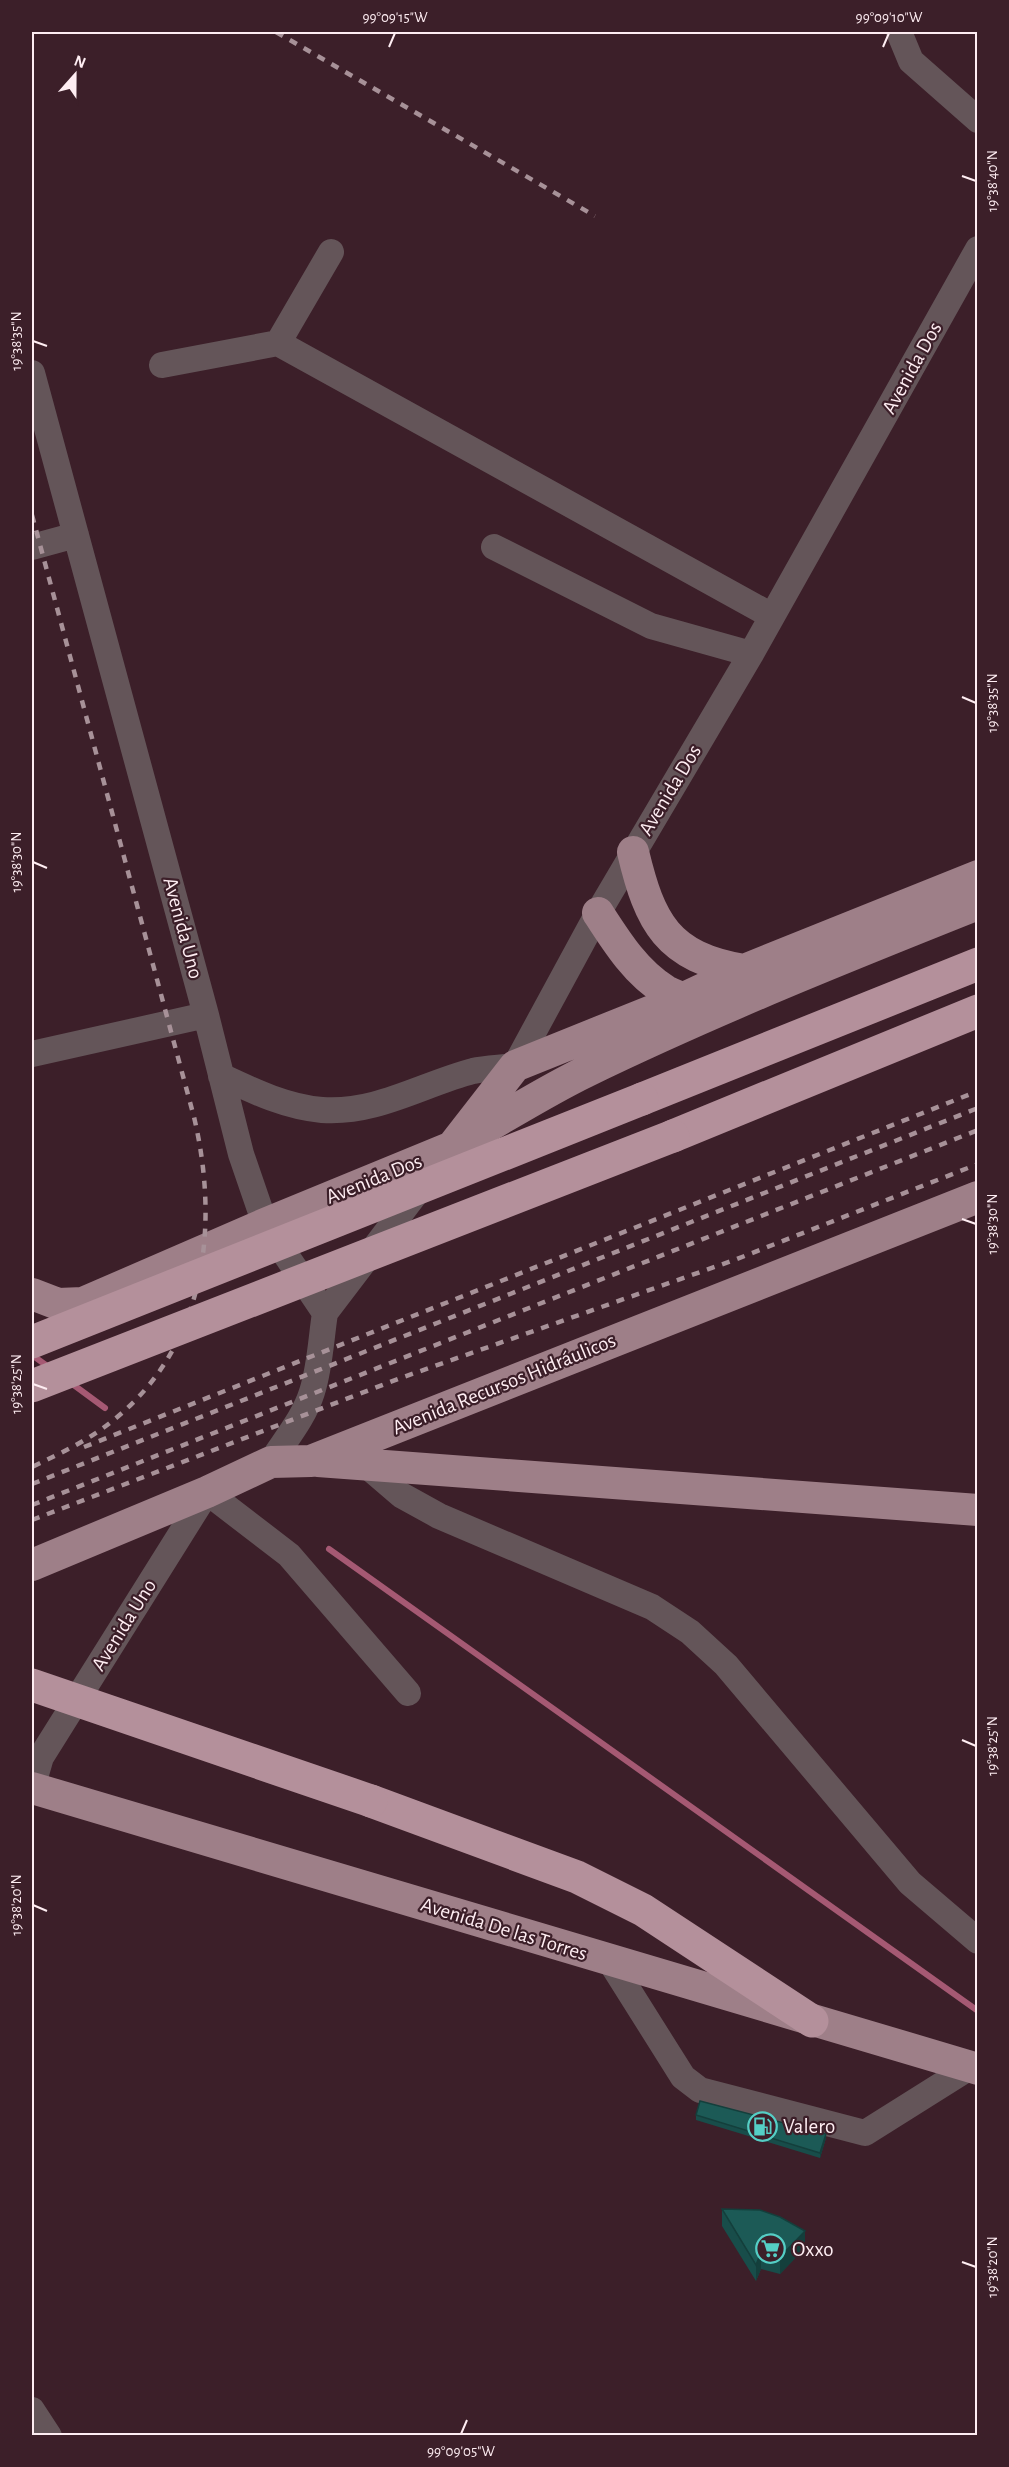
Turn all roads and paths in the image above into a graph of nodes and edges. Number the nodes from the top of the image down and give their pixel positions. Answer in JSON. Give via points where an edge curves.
{"nodes":[{"id":1,"x":899,"y":32,"type":"edge"},
{"id":2,"x":978,"y":120,"type":"edge"},
{"id":3,"x":978,"y":249,"type":"edge"},
{"id":4,"x":331,"y":252,"type":"dead end"},
{"id":5,"x":278,"y":343,"type":"junction"},
{"id":6,"x":162,"y":365,"type":"dead end"},
{"id":7,"x":32,"y":373,"type":"edge"},
{"id":8,"x":76,"y":535,"type":"junction"},
{"id":9,"x":32,"y":547,"type":"edge"},
{"id":10,"x":494,"y":547,"type":"dead end"},
{"id":11,"x":772,"y":616,"type":"junction"},
{"id":12,"x":751,"y":654,"type":"junction"},
{"id":13,"x":633,"y":852,"type":"junction"},
{"id":14,"x":978,"y":876,"type":"edge"},
{"id":15,"x":978,"y":904,"type":"edge"},
{"id":16,"x":598,"y":913,"type":"junction"},
{"id":17,"x":978,"y":964,"type":"edge"},
{"id":18,"x":744,"y":970,"type":"junction"},
{"id":19,"x":684,"y":999,"type":"junction"},
{"id":20,"x":978,"y":1011,"type":"edge"},
{"id":21,"x":714,"y":1012,"type":"junction"},
{"id":22,"x":206,"y":1015,"type":"junction"},
{"id":23,"x":32,"y":1054,"type":"edge"},
{"id":24,"x":514,"y":1066,"type":"junction"},
{"id":25,"x":221,"y":1076,"type":"junction"},
{"id":26,"x":452,"y":1147,"type":"junction"},
{"id":27,"x":978,"y":1197,"type":"edge"},
{"id":28,"x":265,"y":1224,"type":"junction"},
{"id":29,"x":32,"y":1294,"type":"edge"},
{"id":30,"x":324,"y":1313,"type":"junction"},
{"id":31,"x":32,"y":1342,"type":"edge"},
{"id":32,"x":32,"y":1386,"type":"edge"},
{"id":33,"x":311,"y":1461,"type":"junction"},
{"id":34,"x":271,"y":1462,"type":"junction"},
{"id":35,"x":366,"y":1465,"type":"junction"},
{"id":36,"x":207,"y":1492,"type":"junction"},
{"id":37,"x":978,"y":1510,"type":"edge"},
{"id":38,"x":32,"y":1565,"type":"edge"},
{"id":39,"x":32,"y":1684,"type":"edge"},
{"id":40,"x":408,"y":1693,"type":"dead end"},
{"id":41,"x":36,"y":1760,"type":"edge"},
{"id":42,"x":32,"y":1788,"type":"edge"},
{"id":43,"x":978,"y":1941,"type":"edge"},
{"id":44,"x":610,"y":1960,"type":"junction"},
{"id":45,"x":812,"y":2021,"type":"junction"},
{"id":46,"x":974,"y":2068,"type":"edge"},
{"id":47,"x":32,"y":2410,"type":"edge"},
{"id":48,"x":49,"y":2436,"type":"edge"}],
"edges":[{"from":1,"to":2,"type":"street","via":[[911,61]]},
{"from":3,"to":11,"type":"street","name":"Avenida Dos"},
{"from":4,"to":5,"type":"street"},
{"from":5,"to":6,"type":"street"},
{"from":5,"to":11,"type":"street"},
{"from":7,"to":8,"type":"street","name":"Avenida Uno"},
{"from":8,"to":9,"type":"street"},
{"from":8,"to":22,"type":"street","name":"Avenida Uno"},
{"from":10,"to":12,"type":"street","via":[[651,626]]},
{"from":11,"to":12,"type":"street","name":"Avenida Dos"},
{"from":12,"to":13,"type":"street","name":"Avenida Dos"},
{"from":13,"to":16,"type":"street","name":"Avenida Dos"},
{"from":13,"to":18,"type":"main road","via":[[649,909],[664,932],[686,951],[717,965]]},
{"from":14,"to":18,"type":"main road"},
{"from":15,"to":21,"type":"main road"},
{"from":16,"to":19,"type":"main road","via":[[638,968],[665,990]]},
{"from":16,"to":24,"type":"street","name":"Avenida Dos"},
{"from":17,"to":31,"type":"highway","bridge":true},
{"from":18,"to":19,"type":"main road"},
{"from":19,"to":21,"type":"main road"},
{"from":19,"to":24,"type":"main road"},
{"from":20,"to":32,"type":"highway","bridge":true,"via":[[673,1136]]},
{"from":21,"to":26,"type":"main road","via":[[582,1073]]},
{"from":22,"to":23,"type":"street"},
{"from":22,"to":25,"type":"street","name":"Avenida Uno"},
{"from":24,"to":25,"type":"street","via":[[474,1071],[410,1095],[361,1107],[322,1110],[267,1098]]},
{"from":24,"to":26,"type":"main road","name":"Avenida Dos"},
{"from":25,"to":28,"type":"street","name":"Avenida Uno","via":[[241,1154]]},
{"from":26,"to":28,"type":"main road","name":"Avenida Dos"},
{"from":26,"to":30,"type":"street"},
{"from":27,"to":33,"type":"main road","name":"Avenida Recursos Hidráulicos"},
{"from":28,"to":29,"type":"main road","name":"Avenida Dos","via":[[83,1303],[58,1304]]},
{"from":28,"to":30,"type":"street","name":"Avenida Uno"},
{"from":30,"to":34,"type":"street","via":[[318,1371],[311,1394]]},
{"from":33,"to":34,"type":"main road","name":"Avenida Recursos Hidráulicos"},
{"from":33,"to":35,"type":"main road"},
{"from":34,"to":36,"type":"main road","name":"Avenida Recursos Hidráulicos"},
{"from":35,"to":37,"type":"main road"},
{"from":35,"to":43,"type":"street","via":[[401,1495],[439,1516],[652,1607],[690,1632],[726,1665],[910,1883]]},
{"from":36,"to":38,"type":"main road","name":"Avenida Recursos Hidráulicos"},
{"from":36,"to":40,"type":"street","via":[[289,1555]]},
{"from":36,"to":41,"type":"street","name":"Avenida Uno"},
{"from":39,"to":45,"type":"highway","bridge":true,"via":[[578,1877],[700,1945]]},
{"from":41,"to":42,"type":"street","name":"Avenida Uno"},
{"from":42,"to":44,"type":"main road","name":"Avenida De las Torres"},
{"from":44,"to":45,"type":"main road","name":"Avenida De las Torres"},
{"from":44,"to":46,"type":"street","via":[[683,2077],[700,2090],[865,2133]]},
{"from":45,"to":46,"type":"main road","name":"Avenida De las Torres"},
{"from":47,"to":48,"type":"street"}]}
